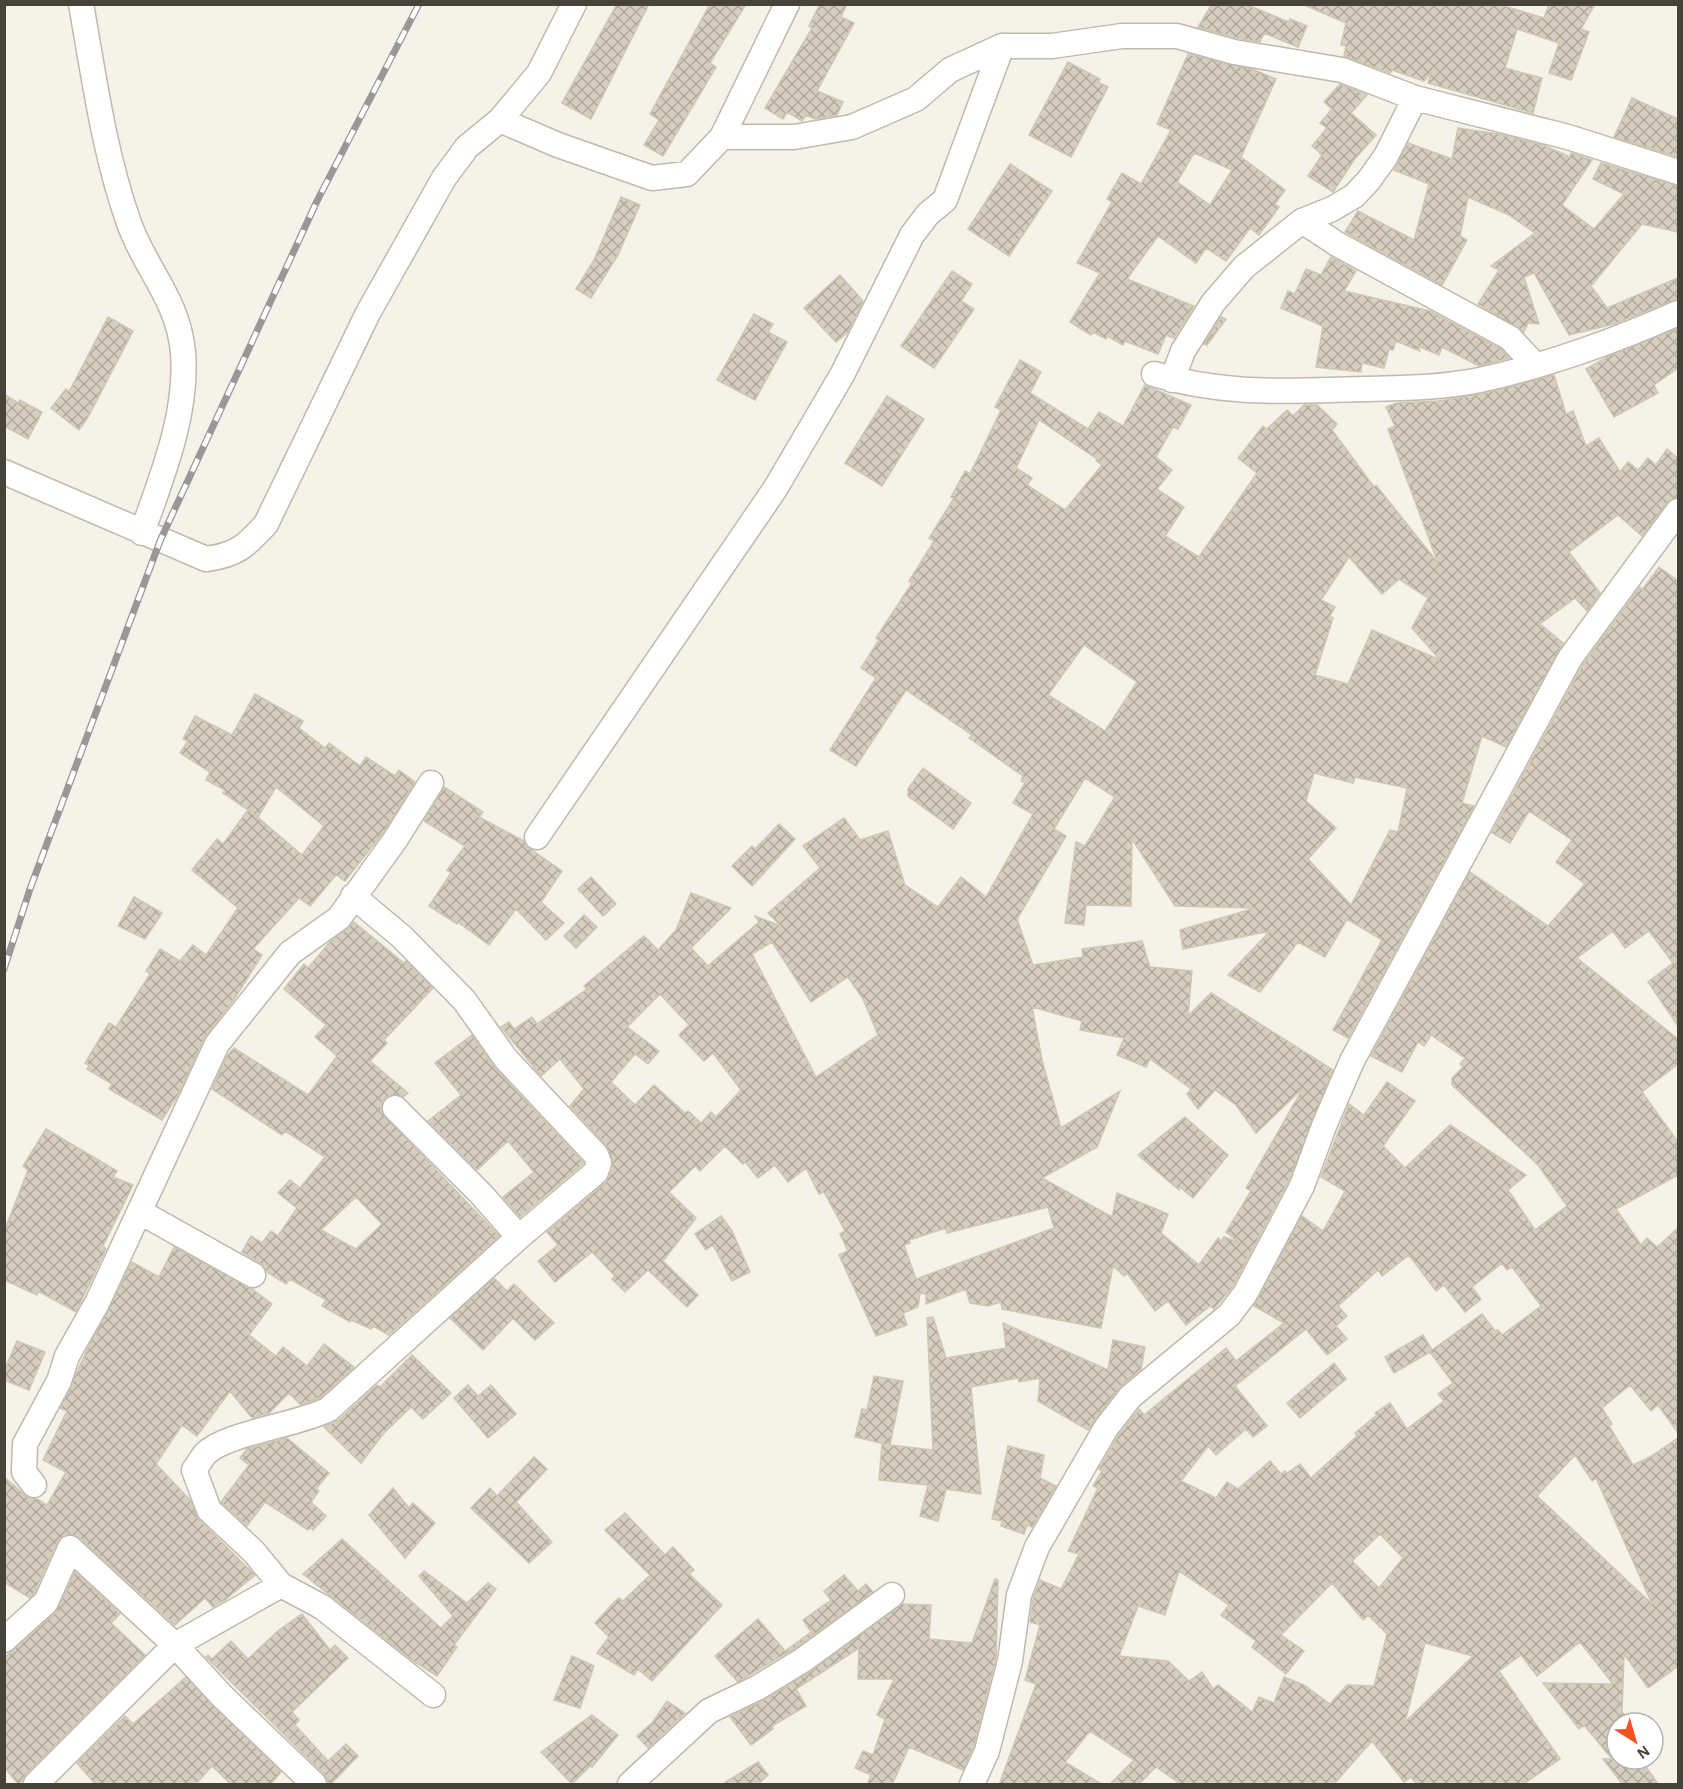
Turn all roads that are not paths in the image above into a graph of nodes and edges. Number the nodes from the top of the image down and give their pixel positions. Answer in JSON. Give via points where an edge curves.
{"nodes":[{"id":1,"x":81,"y":4,"type":"edge"},
{"id":2,"x":574,"y":4,"type":"edge"},
{"id":3,"x":787,"y":4,"type":"edge"},
{"id":4,"x":1002,"y":46,"type":"junction"},
{"id":5,"x":1415,"y":98,"type":"junction"},
{"id":6,"x":500,"y":120,"type":"junction"},
{"id":7,"x":722,"y":137,"type":"junction"},
{"id":8,"x":1678,"y":172,"type":"edge"},
{"id":9,"x":1302,"y":221,"type":"junction"},
{"id":10,"x":1678,"y":313,"type":"edge"},
{"id":11,"x":1534,"y":364,"type":"junction"},
{"id":12,"x":4,"y":472,"type":"edge"},
{"id":13,"x":1678,"y":511,"type":"edge"},
{"id":14,"x":142,"y":533,"type":"junction"},
{"id":15,"x":431,"y":783,"type":"dead end"},
{"id":16,"x":537,"y":837,"type":"dead end"},
{"id":17,"x":353,"y":896,"type":"junction"},
{"id":18,"x":395,"y":1108,"type":"dead end"},
{"id":19,"x":140,"y":1212,"type":"junction"},
{"id":20,"x":519,"y":1237,"type":"junction"},
{"id":21,"x":253,"y":1275,"type":"dead end"},
{"id":22,"x":34,"y":1485,"type":"dead end"},
{"id":23,"x":281,"y":1585,"type":"junction"},
{"id":24,"x":892,"y":1595,"type":"dead end"},
{"id":25,"x":4,"y":1640,"type":"edge"},
{"id":26,"x":175,"y":1645,"type":"junction"},
{"id":27,"x":433,"y":1695,"type":"dead end"},
{"id":28,"x":36,"y":1785,"type":"edge"},
{"id":29,"x":314,"y":1785,"type":"edge"},
{"id":30,"x":630,"y":1785,"type":"edge"},
{"id":31,"x":972,"y":1785,"type":"edge"}],
"edges":[{"from":1,"to":14,"type":"street","via":[[122,202],[138,246],[163,286],[177,321],[183,352],[179,412],[172,444]]},
{"from":2,"to":6,"type":"street","via":[[539,73]]},
{"from":3,"to":7,"type":"street"},
{"from":4,"to":5,"type":"street","via":[[1052,46],[1122,36],[1177,36],[1234,52],[1342,70]]},
{"from":4,"to":7,"type":"street","via":[[950,70],[916,99],[852,127],[794,137]]},
{"from":4,"to":16,"type":"street","via":[[945,200],[912,235],[842,375],[776,489]]},
{"from":5,"to":8,"type":"street","via":[[1568,137]]},
{"from":5,"to":9,"type":"street","via":[[1386,156],[1369,180],[1354,196]]},
{"from":6,"to":7,"type":"street","via":[[652,178],[687,174]]},
{"from":6,"to":14,"type":"street","via":[[467,147],[444,178],[368,313],[267,524],[244,548],[206,560]]},
{"from":9,"to":11,"type":"street","via":[[1510,338]]},
{"from":9,"to":11,"type":"street","via":[[1244,267],[1213,303],[1163,377],[1254,393],[1434,386],[1480,380]]},
{"from":10,"to":11,"type":"street","via":[[1580,352]]},
{"from":12,"to":14,"type":"street"},
{"from":13,"to":31,"type":"street","via":[[1570,658],[1352,1061],[1302,1186],[1245,1294],[1229,1315],[1130,1397],[1106,1428],[1037,1546],[1019,1595],[1010,1660],[987,1751]]},
{"from":15,"to":17,"type":"street"},
{"from":17,"to":19,"type":"street","via":[[339,918],[290,953],[217,1044]]},
{"from":17,"to":20,"type":"street","via":[[402,937],[464,999],[506,1059],[596,1155],[596,1172]]},
{"from":18,"to":20,"type":"street"},
{"from":19,"to":21,"type":"street"},
{"from":19,"to":22,"type":"street","via":[[25,1444],[24,1472]]},
{"from":20,"to":23,"type":"street","via":[[329,1409],[302,1421],[227,1442],[206,1453],[194,1470],[209,1510],[254,1552]]},
{"from":23,"to":26,"type":"street"},
{"from":23,"to":27,"type":"street","via":[[322,1607]]},
{"from":24,"to":30,"type":"street","via":[[803,1660],[709,1711]]},
{"from":25,"to":26,"type":"street","via":[[46,1602],[70,1548]]},
{"from":26,"to":28,"type":"street"},
{"from":26,"to":29,"type":"street"}]}
